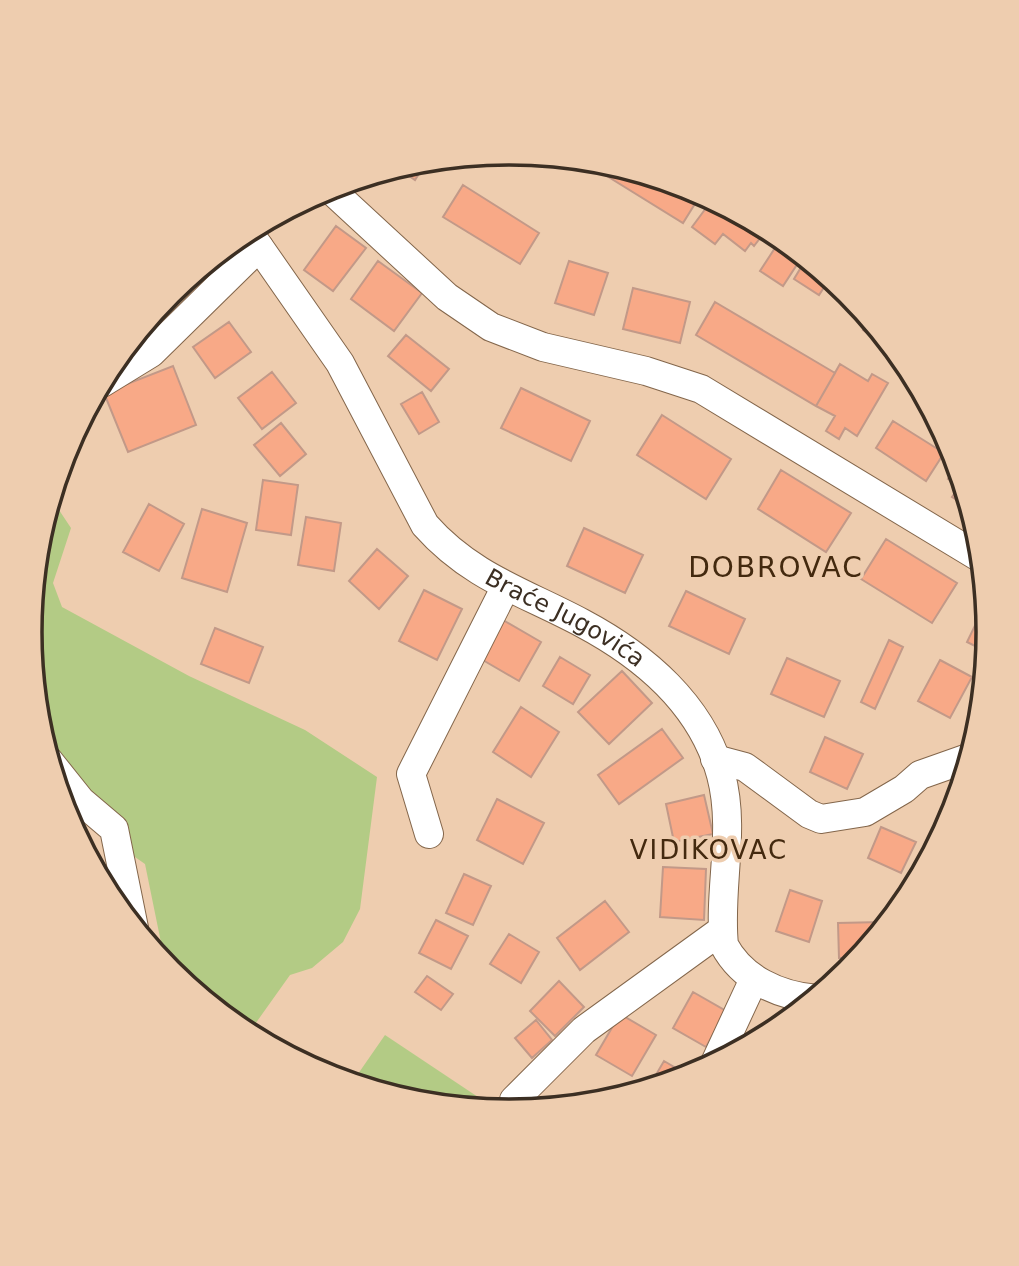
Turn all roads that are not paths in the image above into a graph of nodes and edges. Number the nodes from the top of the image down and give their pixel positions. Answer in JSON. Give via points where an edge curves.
{"nodes":[{"id":1,"x":340,"y":197,"type":"edge"},
{"id":2,"x":255,"y":241,"type":"edge"},
{"id":3,"x":249,"y":245,"type":"edge"},
{"id":4,"x":123,"y":371,"type":"edge"},
{"id":5,"x":970,"y":551,"type":"edge"},
{"id":6,"x":505,"y":588,"type":"junction"},
{"id":7,"x":715,"y":759,"type":"junction"},
{"id":8,"x":959,"y":761,"type":"edge"},
{"id":9,"x":68,"y":784,"type":"edge"},
{"id":10,"x":429,"y":834,"type":"dead end"},
{"id":11,"x":129,"y":904,"type":"edge"},
{"id":12,"x":722,"y":930,"type":"junction"},
{"id":13,"x":754,"y":979,"type":"junction"},
{"id":14,"x":803,"y":996,"type":"edge"},
{"id":15,"x":721,"y":1049,"type":"edge"},
{"id":16,"x":514,"y":1100,"type":"dead end"}],
"edges":[{"from":1,"to":5,"type":"street","via":[[447,296],[491,327],[543,347],[701,389]]},
{"from":2,"to":6,"type":"street","name":"Braće Jugovića","via":[[340,363],[425,526],[451,552]]},
{"from":3,"to":4,"type":"street","via":[[151,354]]},
{"from":6,"to":7,"type":"street","name":"Braće Jugovića","via":[[580,622],[650,668],[690,710]]},
{"from":6,"to":10,"type":"street","via":[[411,774]]},
{"from":7,"to":8,"type":"street","via":[[745,767],[821,819],[865,812],[920,775]]},
{"from":7,"to":12,"type":"street","name":"Braće Jugovića","via":[[727,806]]},
{"from":9,"to":11,"type":"street","via":[[114,829]]},
{"from":12,"to":13,"type":"street","name":"Braće Jugovića","via":[[731,958]]},
{"from":12,"to":16,"type":"street","via":[[584,1030]]},
{"from":13,"to":14,"type":"street","name":"Braće Jugovića"},
{"from":13,"to":15,"type":"street"}]}
